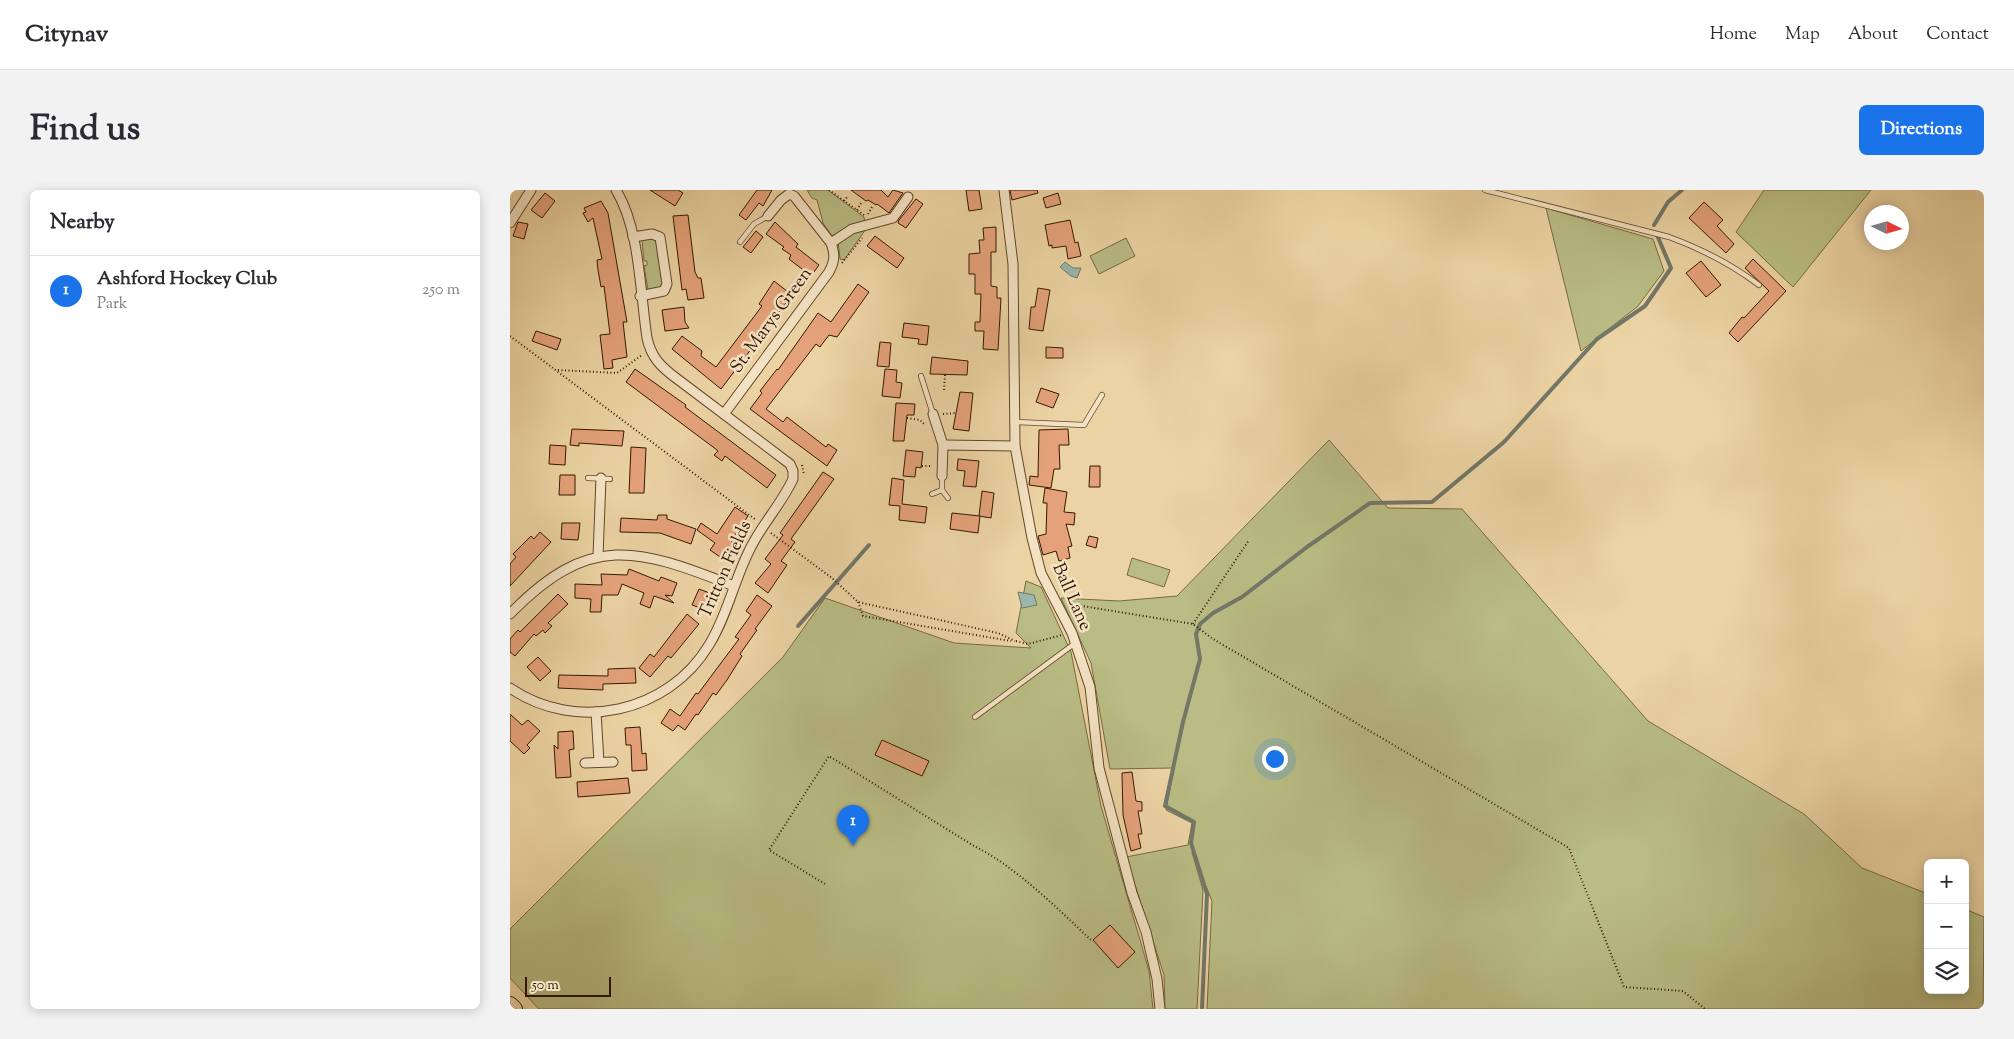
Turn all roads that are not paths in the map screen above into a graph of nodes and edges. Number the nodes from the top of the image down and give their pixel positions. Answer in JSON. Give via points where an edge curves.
{"nodes":[{"id":1,"x":531,"y":190,"type":"edge"},
{"id":2,"x":616,"y":190,"type":"edge"},
{"id":3,"x":1004,"y":190,"type":"edge"},
{"id":4,"x":1485,"y":190,"type":"edge"},
{"id":5,"x":908,"y":197,"type":"dead end"},
{"id":6,"x":768,"y":216,"type":"joint"},
{"id":7,"x":510,"y":223,"type":"edge"},
{"id":8,"x":633,"y":237,"type":"junction"},
{"id":9,"x":740,"y":242,"type":"dead end"},
{"id":10,"x":831,"y":243,"type":"junction"},
{"id":11,"x":1759,"y":285,"type":"dead end"},
{"id":12,"x":640,"y":296,"type":"junction"},
{"id":13,"x":921,"y":376,"type":"dead end"},
{"id":14,"x":1102,"y":395,"type":"dead end"},
{"id":15,"x":724,"y":414,"type":"junction"},
{"id":16,"x":933,"y":414,"type":"joint"},
{"id":17,"x":1014,"y":422,"type":"junction"},
{"id":18,"x":943,"y":445,"type":"junction"},
{"id":19,"x":1015,"y":446,"type":"junction"},
{"id":20,"x":942,"y":476,"type":"joint"},
{"id":21,"x":588,"y":478,"type":"dead end"},
{"id":22,"x":605,"y":478,"type":"joint"},
{"id":23,"x":942,"y":490,"type":"junction"},
{"id":24,"x":932,"y":494,"type":"dead end"},
{"id":25,"x":948,"y":498,"type":"dead end"},
{"id":26,"x":598,"y":558,"type":"junction"},
{"id":27,"x":734,"y":586,"type":"junction"},
{"id":28,"x":510,"y":614,"type":"edge"},
{"id":29,"x":1074,"y":644,"type":"junction"},
{"id":30,"x":510,"y":688,"type":"edge"},
{"id":31,"x":596,"y":712,"type":"junction"},
{"id":32,"x":975,"y":717,"type":"dead end"},
{"id":33,"x":599,"y":762,"type":"junction"},
{"id":34,"x":613,"y":762,"type":"dead end"},
{"id":35,"x":585,"y":763,"type":"dead end"},
{"id":36,"x":510,"y":1005,"type":"edge"},
{"id":37,"x":514,"y":1009,"type":"edge"},
{"id":38,"x":1160,"y":1009,"type":"edge"}],
"edges":[{"from":1,"to":7,"type":"street"},
{"from":2,"to":8,"type":"street","name":"Tritton Fields","via":[[625,207]]},
{"from":3,"to":17,"type":"street","name":"Ball Lane","via":[[1012,264]]},
{"from":4,"to":11,"type":"lane","via":[[1695,246],[1737,268]]},
{"from":5,"to":10,"type":"street","via":[[893,218],[852,228]]},
{"from":6,"to":9,"type":"lane","via":[[754,224]]},
{"from":6,"to":10,"type":"street","via":[[781,200],[792,195]]},
{"from":8,"to":12,"type":"street","name":"Tritton Fields"},
{"from":8,"to":12,"type":"street","via":[[659,236],[666,272],[664,290]]},
{"from":10,"to":15,"type":"street","name":"St. Marys Green","via":[[834,258],[829,272]]},
{"from":12,"to":15,"type":"street","name":"Tritton Fields","via":[[649,348],[662,367]]},
{"from":13,"to":16,"type":"lane"},
{"from":14,"to":17,"type":"lane","via":[[1084,425]]},
{"from":15,"to":27,"type":"street","name":"Tritton Fields","via":[[793,468],[791,483],[748,551]]},
{"from":16,"to":18,"type":"street"},
{"from":17,"to":19,"type":"street","name":"Ball Lane"},
{"from":18,"to":19,"type":"street"},
{"from":18,"to":20,"type":"street"},
{"from":19,"to":29,"type":"street","name":"Ball Lane","via":[[1041,573],[1072,632]]},
{"from":20,"to":23,"type":"lane"},
{"from":21,"to":22,"type":"lane"},
{"from":22,"to":26,"type":"street"},
{"from":23,"to":24,"type":"lane"},
{"from":23,"to":25,"type":"lane"},
{"from":26,"to":27,"type":"street","via":[[620,555],[654,558]]},
{"from":26,"to":28,"type":"street","via":[[556,574]]},
{"from":27,"to":31,"type":"street","name":"Tritton Fields","via":[[711,643],[683,677],[642,702],[618,710]]},
{"from":29,"to":32,"type":"lane"},
{"from":29,"to":38,"type":"street","name":"Ball Lane","via":[[1090,687],[1099,768],[1158,979]]},
{"from":30,"to":31,"type":"street","name":"Tritton Fields","via":[[532,701],[554,708]]},
{"from":31,"to":33,"type":"street"},
{"from":33,"to":34,"type":"street"},
{"from":33,"to":35,"type":"street"},
{"from":36,"to":37,"type":"highway"}]}
